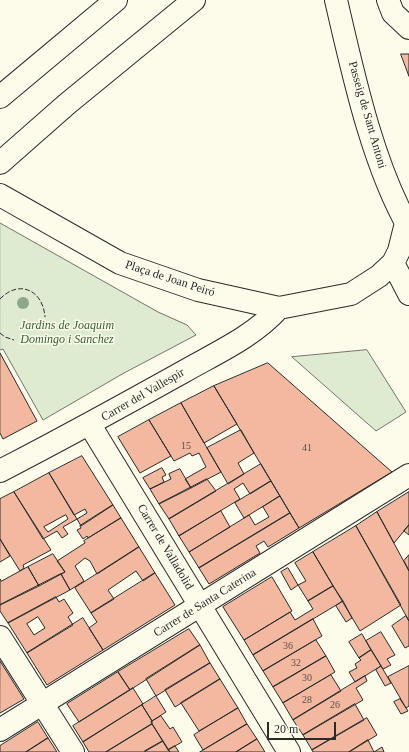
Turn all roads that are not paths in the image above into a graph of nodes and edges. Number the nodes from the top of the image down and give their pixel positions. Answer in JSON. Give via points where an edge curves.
{"nodes":[{"id":1,"x":116,"y":0,"type":"edge"},
{"id":2,"x":194,"y":0,"type":"edge"},
{"id":3,"x":388,"y":0,"type":"edge"},
{"id":4,"x":338,"y":1,"type":"edge"},
{"id":5,"x":409,"y":28,"type":"edge"},
{"id":6,"x":0,"y":97,"type":"edge"},
{"id":7,"x":6,"y":158,"type":"edge"},
{"id":8,"x":0,"y":195,"type":"edge"},
{"id":9,"x":408,"y":225,"type":"edge"},
{"id":10,"x":393,"y":262,"type":"junction"},
{"id":11,"x":409,"y":294,"type":"edge"},
{"id":12,"x":279,"y":308,"type":"junction"},
{"id":13,"x":90,"y":425,"type":"junction"},
{"id":14,"x":0,"y":471,"type":"edge"},
{"id":15,"x":409,"y":475,"type":"edge"},
{"id":16,"x":201,"y":606,"type":"junction"},
{"id":17,"x":0,"y":637,"type":"edge"},
{"id":18,"x":43,"y":704,"type":"junction"},
{"id":19,"x":0,"y":730,"type":"edge"},
{"id":20,"x":73,"y":752,"type":"edge"},
{"id":21,"x":289,"y":752,"type":"edge"}],
"edges":[{"from":1,"to":6,"type":"street"},
{"from":2,"to":7,"type":"street","via":[[67,104]]},
{"from":3,"to":5,"type":"street","via":[[393,13]]},
{"from":4,"to":9,"type":"street","name":"Passeig de Sant Antoni","via":[[352,69],[384,175]]},
{"from":8,"to":12,"type":"street","name":"Plaça de Joan Peiró","via":[[120,263],[198,290]]},
{"from":9,"to":10,"type":"street","name":"Passeig de Sant Antoni"},
{"from":10,"to":11,"type":"street"},
{"from":10,"to":12,"type":"street","name":"Plaça de Joan Peiró","via":[[379,276],[351,294]]},
{"from":12,"to":13,"type":"street","name":"Carrer del Vallespir","via":[[240,340]]},
{"from":13,"to":14,"type":"street","name":"Carrer del Vallespir"},
{"from":13,"to":16,"type":"street","name":"Carrer de Valladolid"},
{"from":15,"to":16,"type":"street","name":"Carrer de Santa Caterina"},
{"from":16,"to":18,"type":"street","name":"Carrer de Santa Caterina"},
{"from":16,"to":21,"type":"street","name":"Carrer de Valladolid"},
{"from":17,"to":18,"type":"street"},
{"from":18,"to":19,"type":"street","name":"Carrer de Santa Caterina"},
{"from":18,"to":20,"type":"street"}]}
